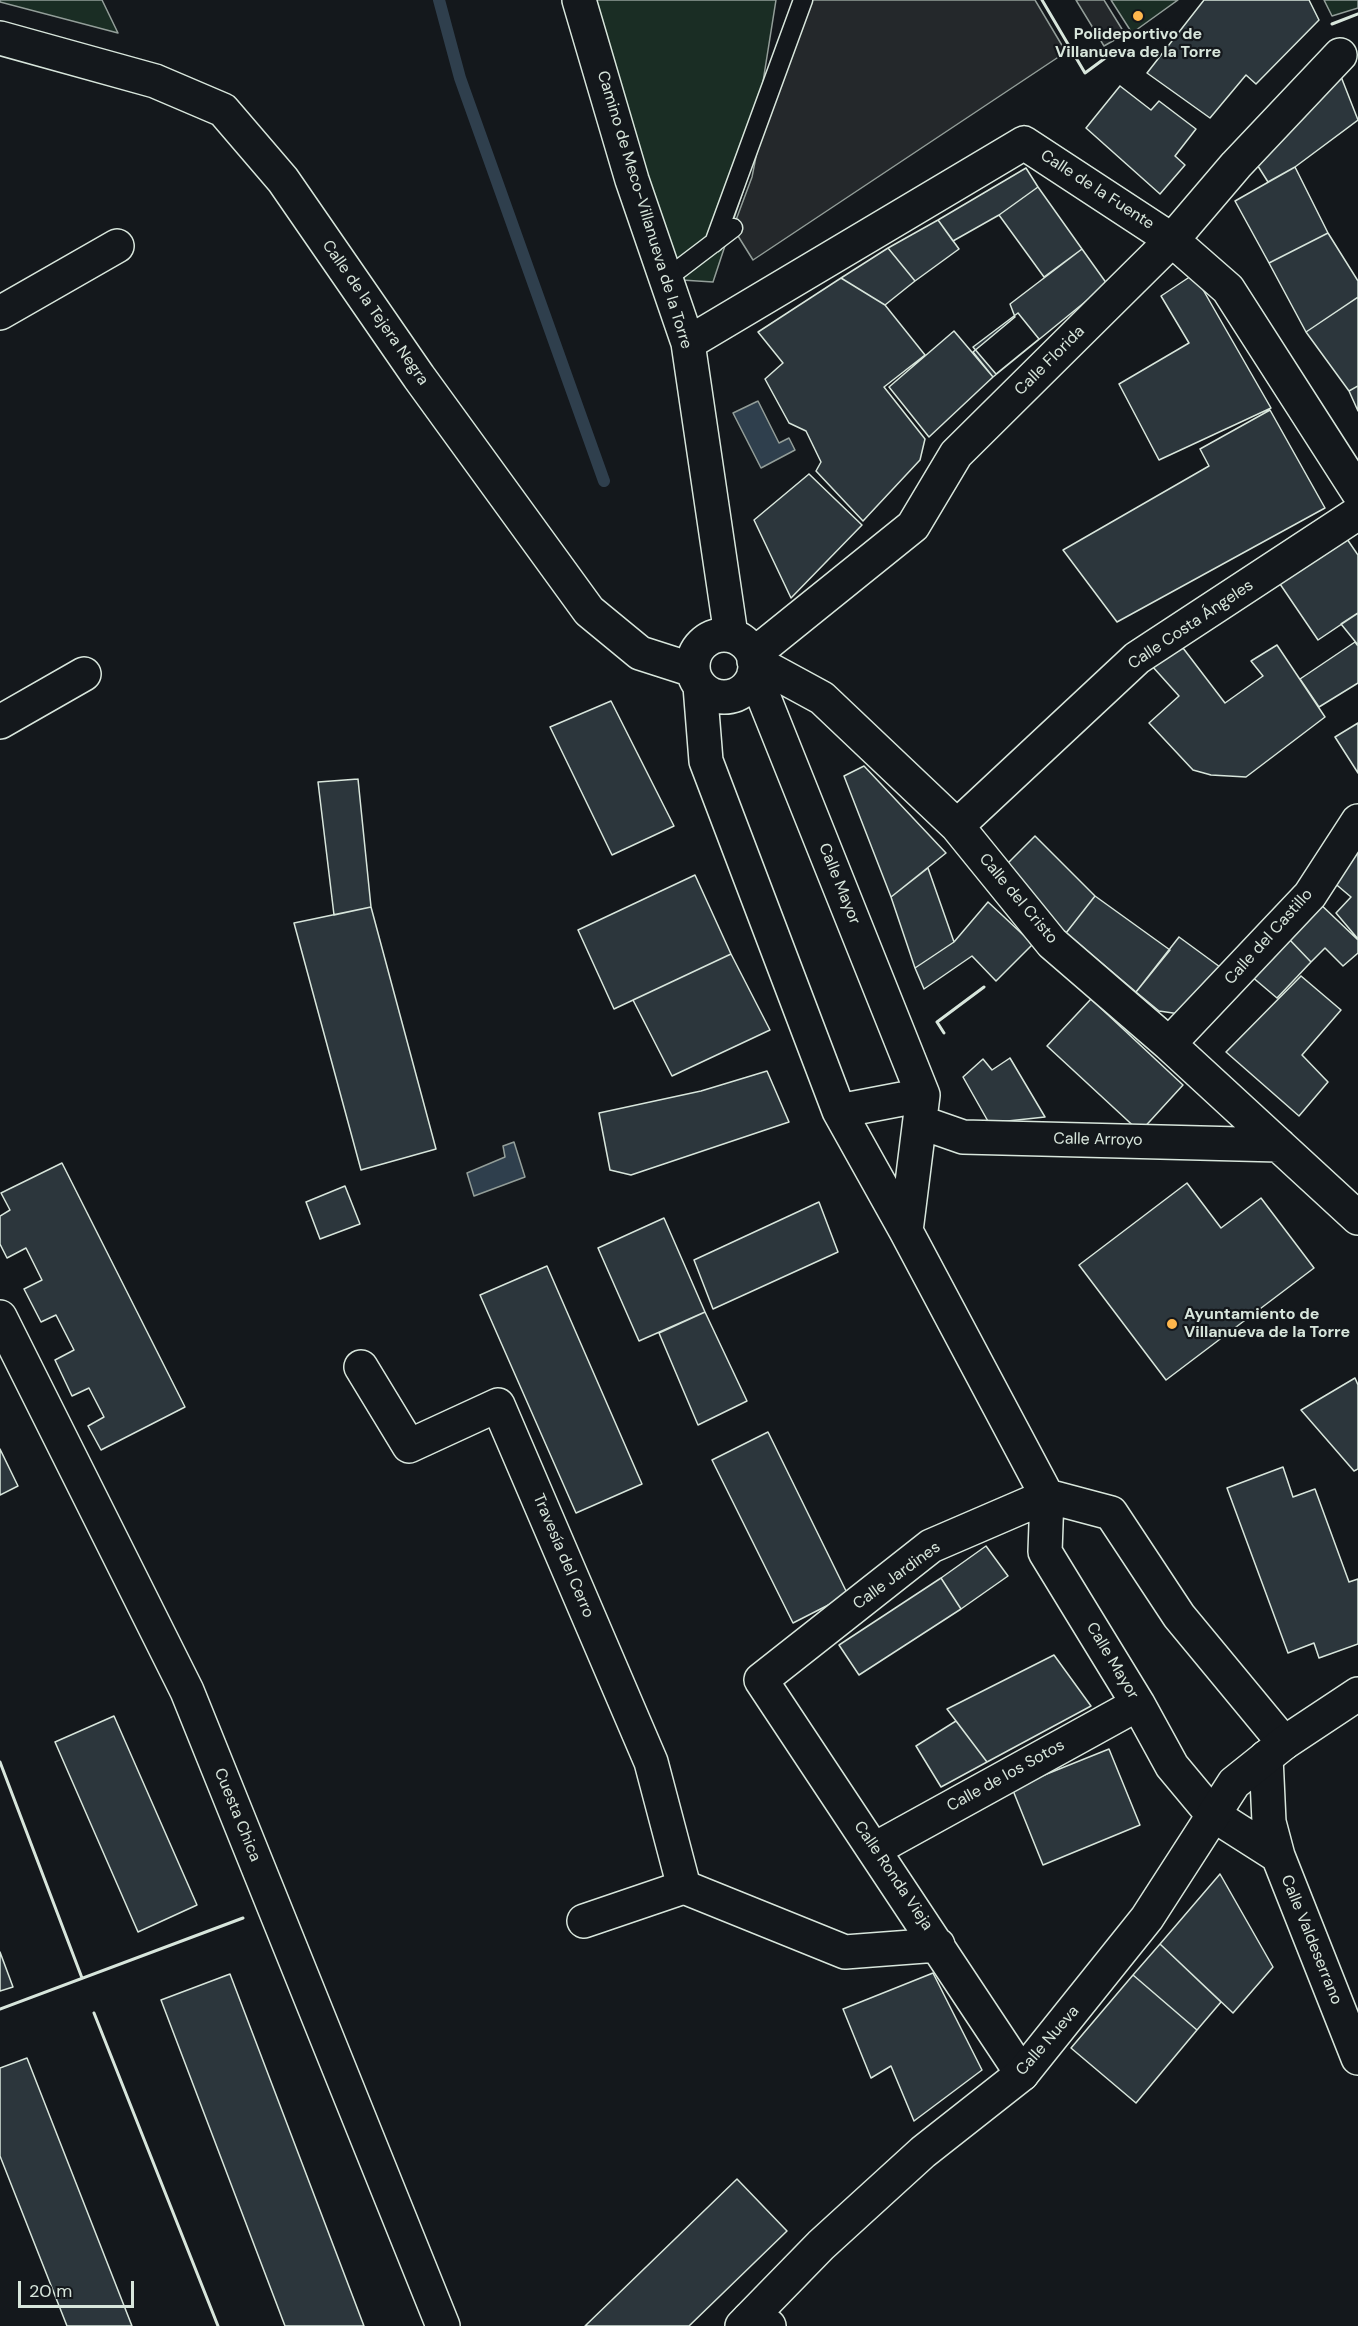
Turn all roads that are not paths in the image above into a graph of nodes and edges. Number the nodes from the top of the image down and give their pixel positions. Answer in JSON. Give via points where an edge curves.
{"nodes":[{"id":1,"x":579,"y":0,"type":"edge"},
{"id":2,"x":803,"y":0,"type":"edge"},
{"id":3,"x":0,"y":38,"type":"edge"},
{"id":4,"x":1340,"y":55,"type":"dead end"},
{"id":5,"x":733,"y":228,"type":"dead end"},
{"id":6,"x":1172,"y":240,"type":"junction"},
{"id":7,"x":714,"y":243,"type":"junction"},
{"id":8,"x":117,"y":246,"type":"dead end"},
{"id":9,"x":666,"y":279,"type":"junction"},
{"id":10,"x":0,"y":313,"type":"edge"},
{"id":11,"x":688,"y":343,"type":"junction"},
{"id":12,"x":1358,"y":492,"type":"edge"},
{"id":13,"x":1358,"y":513,"type":"edge"},
{"id":14,"x":748,"y":656,"type":"junction"},
{"id":15,"x":84,"y":674,"type":"dead end"},
{"id":16,"x":697,"y":678,"type":"junction"},
{"id":17,"x":0,"y":722,"type":"edge"},
{"id":18,"x":1358,"y":820,"type":"edge"},
{"id":19,"x":957,"y":826,"type":"junction"},
{"id":20,"x":1169,"y":1044,"type":"junction"},
{"id":21,"x":922,"y":1109,"type":"junction"},
{"id":22,"x":839,"y":1111,"type":"junction"},
{"id":23,"x":1280,"y":1145,"type":"junction"},
{"id":24,"x":1358,"y":1218,"type":"edge"},
{"id":25,"x":906,"y":1231,"type":"junction"},
{"id":26,"x":0,"y":1317,"type":"edge"},
{"id":27,"x":361,"y":1367,"type":"dead end"},
{"id":28,"x":1047,"y":1496,"type":"junction"},
{"id":29,"x":761,"y":1680,"type":"joint"},
{"id":30,"x":1358,"y":1694,"type":"edge"},
{"id":31,"x":1138,"y":1704,"type":"junction"},
{"id":32,"x":1275,"y":1750,"type":"junction"},
{"id":33,"x":1212,"y":1814,"type":"junction"},
{"id":34,"x":1269,"y":1822,"type":"junction"},
{"id":35,"x":875,"y":1849,"type":"junction"},
{"id":36,"x":1278,"y":1856,"type":"junction"},
{"id":37,"x":684,"y":1887,"type":"junction"},
{"id":38,"x":584,"y":1921,"type":"dead end"},
{"id":39,"x":938,"y":1945,"type":"junction"},
{"id":40,"x":1358,"y":2058,"type":"edge"},
{"id":41,"x":1022,"y":2074,"type":"junction"},
{"id":42,"x":753,"y":2324,"type":"edge"},
{"id":43,"x":443,"y":2326,"type":"edge"}],
"edges":[{"from":1,"to":9,"type":"street","name":"Camino de Meco-Villanueva de la Torre"},
{"from":2,"to":7,"type":"lane"},
{"from":3,"to":16,"type":"street","name":"Calle de la Tejera Negra","via":[[155,81],[223,110],[283,180],[419,377],[589,611],[640,652]]},
{"from":4,"to":6,"type":"street","name":"Calle Florida","via":[[1236,165]]},
{"from":5,"to":7,"type":"lane"},
{"from":6,"to":11,"type":"street","name":"Calle de la Fuente","via":[[1024,143]]},
{"from":6,"to":12,"type":"street","name":"Calle de la Fuente","via":[[1228,289]]},
{"from":6,"to":14,"type":"street","name":"Calle Florida","via":[[956,454],[913,526]]},
{"from":7,"to":9,"type":"lane"},
{"from":8,"to":10,"type":"street"},
{"from":9,"to":11,"type":"street","name":"Camino de Meco-Villanueva de la Torre"},
{"from":11,"to":14,"type":"street","name":"Camino de Meco-Villanueva de la Torre"},
{"from":13,"to":19,"type":"street","name":"Calle Costa Ángeles","via":[[1137,658]]},
{"from":14,"to":16,"type":"street","via":[[744,689],[734,695],[716,696]]},
{"from":14,"to":16,"type":"street","via":[[713,636],[703,642],[693,658]]},
{"from":14,"to":19,"type":"street","name":"Calle del Cristo","via":[[822,698]]},
{"from":14,"to":21,"type":"street","name":"Calle Mayor"},
{"from":15,"to":17,"type":"street"},
{"from":16,"to":22,"type":"street","via":[[706,761]]},
{"from":18,"to":20,"type":"street","name":"Calle del Castillo","via":[[1310,895]]},
{"from":19,"to":20,"type":"street","name":"Calle del Cristo","via":[[1052,943]]},
{"from":20,"to":23,"type":"street","name":"Calle del Cristo"},
{"from":21,"to":22,"type":"street"},
{"from":21,"to":23,"type":"street","name":"Calle Arroyo","via":[[963,1137]]},
{"from":21,"to":25,"type":"street","name":"Calle Mayor"},
{"from":22,"to":25,"type":"street"},
{"from":23,"to":24,"type":"street","name":"Calle del Cristo"},
{"from":25,"to":28,"type":"street"},
{"from":26,"to":43,"type":"street","name":"Cuesta Chica","via":[[187,1691]]},
{"from":27,"to":37,"type":"street","name":"Travesía del Cerro","via":[[409,1446],[498,1405],[651,1762]]},
{"from":28,"to":29,"type":"street","name":"Calle Jardines","via":[[932,1546]]},
{"from":28,"to":31,"type":"street","name":"Calle Mayor","via":[[1045,1552]]},
{"from":28,"to":32,"type":"street","via":[[1111,1513]]},
{"from":29,"to":35,"type":"street","name":"Calle Ronda Vieja"},
{"from":30,"to":32,"type":"street","name":"Calle Nueva"},
{"from":31,"to":33,"type":"street","name":"Calle Mayor","via":[[1172,1766]]},
{"from":31,"to":35,"type":"street","name":"Calle de los Sotos"},
{"from":32,"to":33,"type":"street","name":"Calle Nueva","via":[[1234,1783]]},
{"from":32,"to":34,"type":"street","name":"Calle Valdeserrano"},
{"from":33,"to":34,"type":"street"},
{"from":33,"to":36,"type":"street","name":"Calle Valdeserrano"},
{"from":33,"to":41,"type":"street","name":"Calle Nueva","via":[[1147,1918]]},
{"from":34,"to":36,"type":"street","name":"Calle Valdeserrano"},
{"from":35,"to":39,"type":"street","name":"Calle Ronda Vieja"},
{"from":36,"to":40,"type":"street","name":"Calle Valdeserrano"},
{"from":37,"to":38,"type":"street"},
{"from":37,"to":39,"type":"street","via":[[845,1952]]},
{"from":39,"to":41,"type":"street","name":"Calle Ronda Vieja"},
{"from":41,"to":42,"type":"street","name":"Calle Nueva","via":[[923,2152],[820,2246]]}]}
